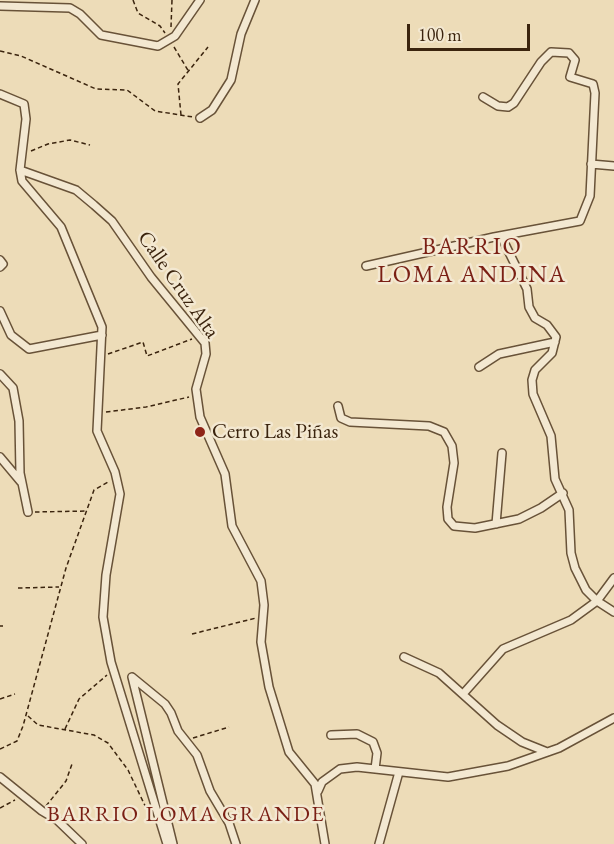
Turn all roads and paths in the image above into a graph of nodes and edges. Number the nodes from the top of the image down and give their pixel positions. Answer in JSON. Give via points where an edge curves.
{"nodes":[{"id":1,"x":133,"y":0,"type":"edge"},
{"id":2,"x":172,"y":0,"type":"edge"},
{"id":3,"x":200,"y":0,"type":"edge"},
{"id":4,"x":255,"y":0,"type":"edge"},
{"id":5,"x":0,"y":6,"type":"edge"},
{"id":6,"x":172,"y":39,"type":"junction"},
{"id":7,"x":208,"y":47,"type":"dead end"},
{"id":8,"x":0,"y":51,"type":"edge"},
{"id":9,"x":189,"y":72,"type":"junction"},
{"id":10,"x":0,"y":94,"type":"edge"},
{"id":11,"x":483,"y":97,"type":"dead end"},
{"id":12,"x":181,"y":116,"type":"junction"},
{"id":13,"x":200,"y":118,"type":"joint"},
{"id":14,"x":90,"y":145,"type":"dead end"},
{"id":15,"x":22,"y":155,"type":"junction"},
{"id":16,"x":591,"y":164,"type":"junction"},
{"id":17,"x":614,"y":166,"type":"edge"},
{"id":18,"x":20,"y":170,"type":"junction"},
{"id":19,"x":501,"y":236,"type":"junction"},
{"id":20,"x":0,"y":260,"type":"edge"},
{"id":21,"x":366,"y":266,"type":"dead end"},
{"id":22,"x":0,"y":267,"type":"edge"},
{"id":23,"x":0,"y":311,"type":"edge"},
{"id":24,"x":7,"y":329,"type":"junction"},
{"id":25,"x":0,"y":333,"type":"edge"},
{"id":26,"x":102,"y":335,"type":"junction"},
{"id":27,"x":200,"y":336,"type":"junction"},
{"id":28,"x":555,"y":342,"type":"junction"},
{"id":29,"x":101,"y":356,"type":"junction"},
{"id":30,"x":478,"y":367,"type":"dead end"},
{"id":31,"x":0,"y":374,"type":"edge"},
{"id":32,"x":196,"y":396,"type":"junction"},
{"id":33,"x":338,"y":406,"type":"dead end"},
{"id":34,"x":98,"y":413,"type":"junction"},
{"id":35,"x":502,"y":453,"type":"dead end"},
{"id":36,"x":0,"y":457,"type":"edge"},
{"id":37,"x":117,"y":477,"type":"junction"},
{"id":38,"x":22,"y":484,"type":"junction"},
{"id":39,"x":563,"y":493,"type":"junction"},
{"id":40,"x":87,"y":511,"type":"junction"},
{"id":41,"x":28,"y":512,"type":"joint"},
{"id":42,"x":496,"y":524,"type":"junction"},
{"id":43,"x":614,"y":578,"type":"edge"},
{"id":44,"x":61,"y":587,"type":"junction"},
{"id":45,"x":18,"y":588,"type":"dead end"},
{"id":46,"x":597,"y":602,"type":"junction"},
{"id":47,"x":614,"y":612,"type":"edge"},
{"id":48,"x":263,"y":616,"type":"junction"},
{"id":49,"x":192,"y":634,"type":"dead end"},
{"id":50,"x":404,"y":657,"type":"dead end"},
{"id":51,"x":113,"y":667,"type":"junction"},
{"id":52,"x":15,"y":693,"type":"dead end"},
{"id":53,"x":463,"y":694,"type":"junction"},
{"id":54,"x":0,"y":699,"type":"edge"},
{"id":55,"x":27,"y":715,"type":"junction"},
{"id":56,"x":614,"y":718,"type":"edge"},
{"id":57,"x":229,"y":727,"type":"dead end"},
{"id":58,"x":65,"y":730,"type":"junction"},
{"id":59,"x":331,"y":735,"type":"dead end"},
{"id":60,"x":187,"y":741,"type":"junction"},
{"id":61,"x":0,"y":749,"type":"edge"},
{"id":62,"x":546,"y":752,"type":"junction"},
{"id":63,"x":72,"y":764,"type":"dead end"},
{"id":64,"x":375,"y":769,"type":"junction"},
{"id":65,"x":399,"y":772,"type":"junction"},
{"id":66,"x":0,"y":777,"type":"edge"},
{"id":67,"x":318,"y":790,"type":"junction"},
{"id":68,"x":23,"y":797,"type":"junction"},
{"id":69,"x":0,"y":808,"type":"edge"},
{"id":70,"x":42,"y":812,"type":"junction"},
{"id":71,"x":153,"y":821,"type":"dead end"},
{"id":72,"x":82,"y":844,"type":"edge"},
{"id":73,"x":167,"y":844,"type":"edge"},
{"id":74,"x":173,"y":844,"type":"edge"},
{"id":75,"x":236,"y":844,"type":"edge"},
{"id":76,"x":325,"y":844,"type":"edge"},
{"id":77,"x":379,"y":844,"type":"edge"}],
"edges":[{"from":1,"to":6,"type":"path","via":[[138,13],[160,26]]},
{"from":2,"to":6,"type":"path"},
{"from":3,"to":6,"type":"street"},
{"from":4,"to":13,"type":"street","via":[[241,34],[231,80],[212,110]]},
{"from":5,"to":6,"type":"street","via":[[70,8],[101,35],[153,45]]},
{"from":6,"to":9,"type":"path"},
{"from":7,"to":9,"type":"path"},
{"from":8,"to":12,"type":"path","via":[[21,56],[96,89],[127,90],[155,111]]},
{"from":9,"to":12,"type":"path","via":[[178,84]]},
{"from":10,"to":15,"type":"street","via":[[19,100],[26,110]]},
{"from":11,"to":16,"type":"street","via":[[508,107],[551,52],[569,53],[575,60],[570,76],[593,84],[595,93]]},
{"from":12,"to":13,"type":"path"},
{"from":14,"to":15,"type":"path","via":[[70,140]]},
{"from":15,"to":18,"type":"street"},
{"from":16,"to":17,"type":"street"},
{"from":16,"to":19,"type":"street","via":[[590,196],[579,221]]},
{"from":18,"to":26,"type":"street","via":[[26,188],[55,217],[69,242],[100,317]]},
{"from":18,"to":27,"type":"street","name":"Calle Cruz Alta","via":[[76,190],[112,221],[151,277]]},
{"from":19,"to":21,"type":"street"},
{"from":19,"to":28,"type":"street","via":[[527,288],[529,307],[535,318],[547,325]]},
{"from":20,"to":22,"type":"street"},
{"from":23,"to":24,"type":"street"},
{"from":24,"to":25,"type":"street"},
{"from":24,"to":26,"type":"street","via":[[29,349]]},
{"from":26,"to":29,"type":"street"},
{"from":27,"to":29,"type":"path","via":[[147,356],[143,342]]},
{"from":27,"to":32,"type":"street","name":"Calle Cruz Alta","via":[[207,354],[197,378]]},
{"from":28,"to":30,"type":"street","via":[[499,354]]},
{"from":28,"to":39,"type":"street","via":[[552,353],[535,370],[532,380],[533,394],[551,436],[555,479]]},
{"from":29,"to":34,"type":"street"},
{"from":31,"to":38,"type":"street","via":[[13,388]]},
{"from":32,"to":34,"type":"path"},
{"from":32,"to":48,"type":"street","name":"Calle Cruz Alta","via":[[200,417],[225,474],[232,526],[261,581]]},
{"from":33,"to":42,"type":"street","via":[[341,418],[350,422],[429,426],[444,432],[452,446],[454,463],[448,519],[454,526],[476,528]]},
{"from":34,"to":37,"type":"street","via":[[98,436]]},
{"from":35,"to":42,"type":"street"},
{"from":36,"to":38,"type":"street"},
{"from":37,"to":40,"type":"path","via":[[94,490]]},
{"from":37,"to":51,"type":"street","via":[[120,494],[103,604]]},
{"from":38,"to":41,"type":"street"},
{"from":39,"to":42,"type":"street","via":[[519,519]]},
{"from":39,"to":46,"type":"street","via":[[569,510],[575,568]]},
{"from":40,"to":41,"type":"path"},
{"from":40,"to":44,"type":"path"},
{"from":43,"to":46,"type":"street"},
{"from":44,"to":45,"type":"path"},
{"from":44,"to":55,"type":"path"},
{"from":46,"to":47,"type":"street"},
{"from":46,"to":53,"type":"street","via":[[552,630],[503,649]]},
{"from":48,"to":49,"type":"path"},
{"from":48,"to":67,"type":"street","name":"Calle Cruz Alta","via":[[261,642],[279,722],[289,752]]},
{"from":50,"to":53,"type":"street","via":[[439,673]]},
{"from":51,"to":58,"type":"path","via":[[80,699]]},
{"from":51,"to":73,"type":"street"},
{"from":52,"to":54,"type":"path"},
{"from":53,"to":62,"type":"street","via":[[497,725]]},
{"from":55,"to":58,"type":"path","via":[[38,725]]},
{"from":55,"to":61,"type":"path","via":[[17,741]]},
{"from":56,"to":62,"type":"street"},
{"from":57,"to":60,"type":"path"},
{"from":58,"to":71,"type":"path","via":[[100,738],[115,752]]},
{"from":59,"to":64,"type":"street","via":[[357,734],[374,742]]},
{"from":60,"to":74,"type":"street","via":[[165,704],[132,677]]},
{"from":60,"to":75,"type":"street","via":[[230,823]]},
{"from":62,"to":65,"type":"street","via":[[508,766],[448,777]]},
{"from":63,"to":70,"type":"path","via":[[66,781]]},
{"from":64,"to":65,"type":"street"},
{"from":64,"to":67,"type":"street","via":[[340,770],[322,782]]},
{"from":65,"to":77,"type":"street"},
{"from":66,"to":68,"type":"street"},
{"from":67,"to":76,"type":"street","name":"Calle Cruz Alta"},
{"from":68,"to":69,"type":"path"},
{"from":68,"to":70,"type":"street"},
{"from":70,"to":72,"type":"street","via":[[57,820]]}]}
